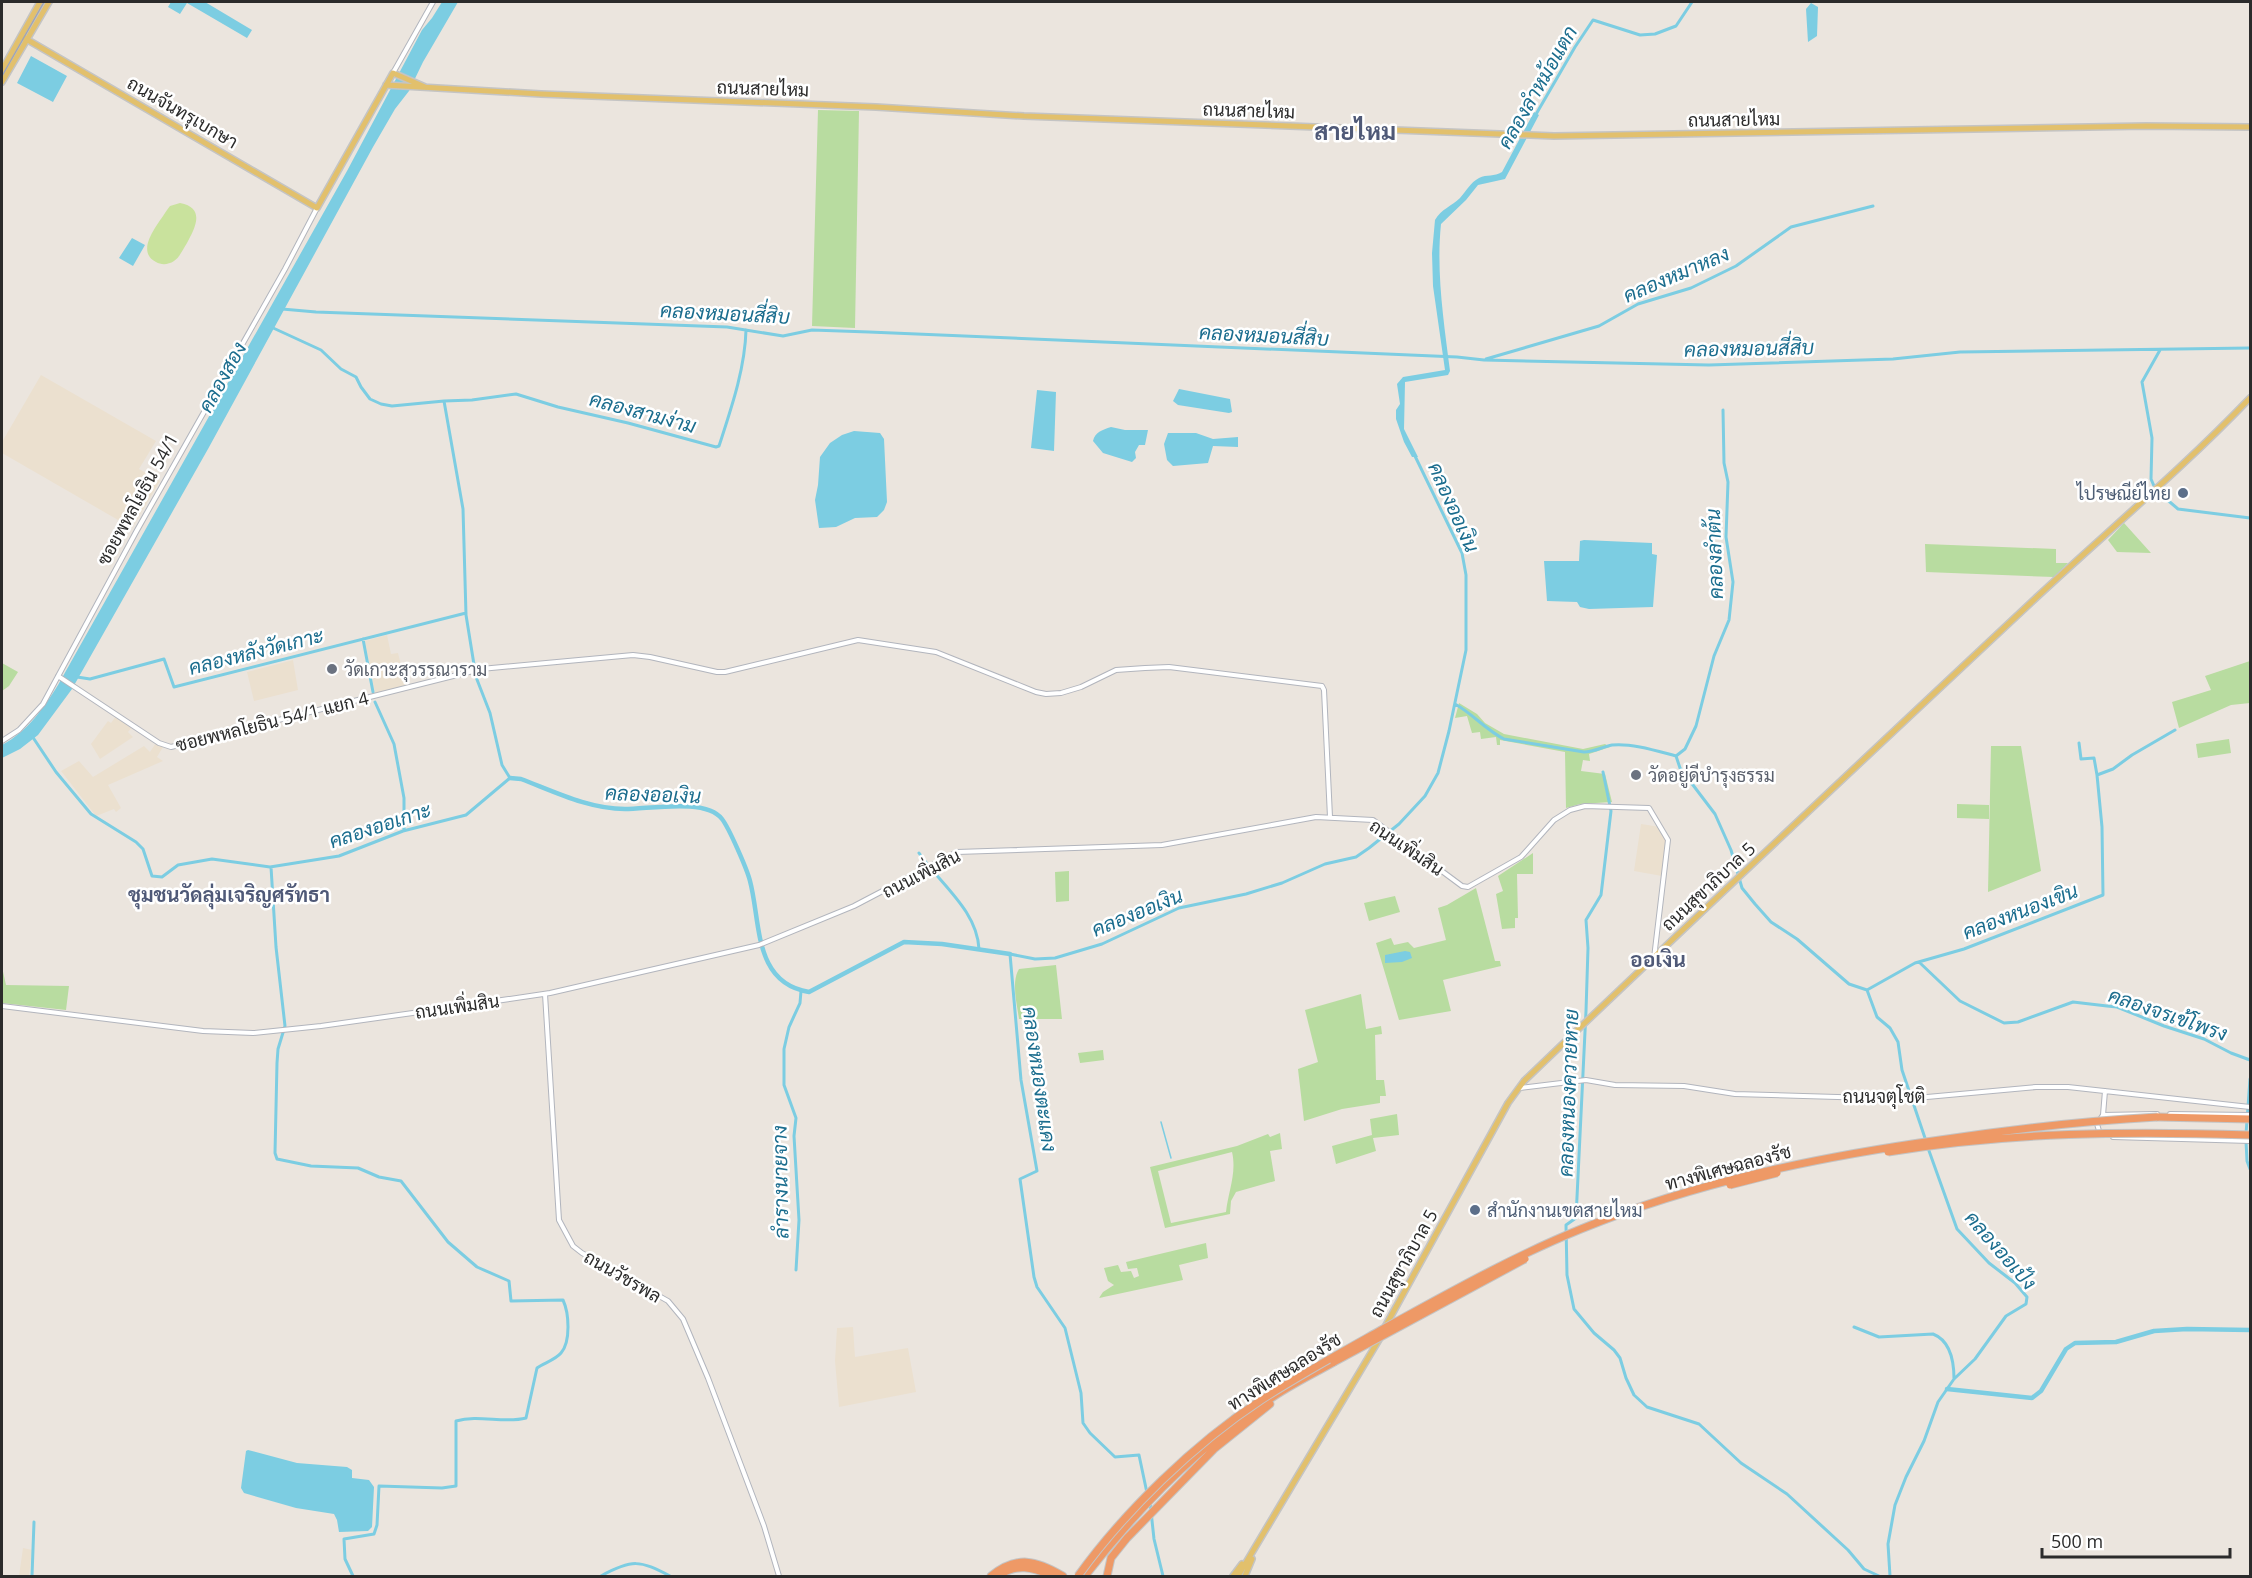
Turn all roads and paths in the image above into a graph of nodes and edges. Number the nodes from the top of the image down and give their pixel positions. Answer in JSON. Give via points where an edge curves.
{"nodes":[{"id":1,"x":40,"y":2,"type":"edge"},
{"id":2,"x":49,"y":2,"type":"edge"},
{"id":3,"x":434,"y":2,"type":"edge"},
{"id":4,"x":22,"y":34,"type":"junction"},
{"id":5,"x":30,"y":39,"type":"junction"},
{"id":6,"x":2,"y":69,"type":"edge"},
{"id":7,"x":395,"y":74,"type":"junction"},
{"id":8,"x":2,"y":82,"type":"edge"},
{"id":9,"x":416,"y":85,"type":"junction"},
{"id":10,"x":389,"y":86,"type":"junction"},
{"id":11,"x":2250,"y":127,"type":"edge"},
{"id":12,"x":317,"y":208,"type":"junction"},
{"id":13,"x":2250,"y":398,"type":"edge"},
{"id":14,"x":61,"y":678,"type":"junction"},
{"id":15,"x":2,"y":741,"type":"edge"},
{"id":16,"x":1330,"y":817,"type":"junction"},
{"id":17,"x":1654,"y":958,"type":"junction"},
{"id":18,"x":545,"y":994,"type":"junction"},
{"id":19,"x":2,"y":1006,"type":"edge"},
{"id":20,"x":1518,"y":1089,"type":"junction"},
{"id":21,"x":2105,"y":1091,"type":"junction"},
{"id":22,"x":2250,"y":1107,"type":"edge"},
{"id":23,"x":2103,"y":1114,"type":"junction"},
{"id":24,"x":2250,"y":1116,"type":"edge"},
{"id":25,"x":2241,"y":1117,"type":"junction"},
{"id":26,"x":2248,"y":1139,"type":"edge"},
{"id":27,"x":1315,"y":1372,"type":"junction"},
{"id":28,"x":1258,"y":1544,"type":"junction"},
{"id":29,"x":1001,"y":1575,"type":"edge"},
{"id":30,"x":779,"y":1576,"type":"edge"},
{"id":31,"x":991,"y":1576,"type":"edge"},
{"id":32,"x":1052,"y":1576,"type":"edge"},
{"id":33,"x":1063,"y":1576,"type":"edge"},
{"id":34,"x":1078,"y":1576,"type":"edge"},
{"id":35,"x":1085,"y":1576,"type":"edge"},
{"id":36,"x":1107,"y":1576,"type":"edge"},
{"id":37,"x":1233,"y":1576,"type":"edge"},
{"id":38,"x":1238,"y":1576,"type":"edge"},
{"id":39,"x":1245,"y":1576,"type":"edge"}],
"edges":[{"from":1,"to":4,"type":"main road"},
{"from":2,"to":5,"type":"main road"},
{"from":3,"to":7,"type":"street"},
{"from":4,"to":5,"type":"main road","name":"ถนนจันทรุเบกษา"},
{"from":4,"to":6,"type":"main road"},
{"from":5,"to":8,"type":"main road"},
{"from":5,"to":12,"type":"main road","name":"ถนนจันทรุเบกษา"},
{"from":7,"to":9,"type":"main road","name":"ถนนสายไหม"},
{"from":7,"to":10,"type":"main road","name":"ซอยพหลโยธิน 54/1"},
{"from":9,"to":10,"type":"main road","name":"ถนนสายไหม"},
{"from":9,"to":11,"type":"main road","name":"ถนนสายไหม","via":[[1024,116],[1520,135]]},
{"from":10,"to":12,"type":"main road","name":"ซอยพหลโยธิน 54/1"},
{"from":12,"to":14,"type":"street","name":"ซอยพหลโยธิน 54/1","via":[[136,532]]},
{"from":13,"to":17,"type":"main road","name":"ถนนสุขาภิบาล 5"},
{"from":14,"to":15,"type":"street","name":"ซอยพหลโยธิน 54/1","via":[[19,730]]},
{"from":14,"to":16,"type":"street","name":"ซอยพหลโยธิน 54/1 แยก 4","via":[[159,743],[173,747],[473,670],[633,656],[725,672],[858,640],[934,652],[1046,694],[1081,687],[1116,670],[1168,668],[1322,686]]},
{"from":16,"to":17,"type":"street","name":"ถนนเพิ่มสิน","via":[[1373,820],[1468,887],[1521,857],[1567,811],[1585,806],[1649,808],[1667,838]]},
{"from":16,"to":18,"type":"street","name":"ถนนเพิ่มสิน","via":[[1299,819],[1162,845],[966,850],[948,855],[854,906],[759,945]]},
{"from":17,"to":20,"type":"main road","name":"ถนนสุขาภิบาล 5"},
{"from":18,"to":19,"type":"street","name":"ถนนเพิ่มสิน","via":[[256,1033]]},
{"from":18,"to":30,"type":"street","name":"ถนนวัชรพล","via":[[559,1220],[573,1246],[668,1301],[683,1319],[764,1526]]},
{"from":20,"to":21,"type":"street","name":"ถนนจตุโชติ","via":[[1583,1080],[1614,1085],[1684,1086],[1735,1094],[1905,1099],[2036,1087]]},
{"from":20,"to":28,"type":"main road","name":"ถนนสุขาภิบาล 5","via":[[1370,1357]]},
{"from":21,"to":22,"type":"street","name":"ถนนจตุโชติ"},
{"from":21,"to":23,"type":"street"},
{"from":23,"to":25,"type":"street"},
{"from":23,"to":26,"type":"street","via":[[2097,1128],[2106,1136]]},
{"from":24,"to":25,"type":"highway","name":"ทางพิเศษฉลองรัช"},
{"from":25,"to":34,"type":"highway","name":"ทางพิเศษฉลองรัช","bridge":true,"via":[[2157,1117],[1995,1132],[1879,1149],[1742,1177],[1583,1228],[1455,1290],[1258,1402],[1211,1437],[1160,1484],[1110,1535]]},
{"from":26,"to":27,"type":"highway","name":"ทางพิเศษฉลองรัช","bridge":true,"via":[[2148,1131],[1997,1139],[1861,1156],[1728,1185],[1621,1218],[1553,1245]]},
{"from":27,"to":35,"type":"highway","name":"ทางพิเศษฉลองรัช","bridge":true,"via":[[1214,1440],[1157,1492]]},
{"from":27,"to":36,"type":"highway","via":[[1214,1449],[1116,1550]]},
{"from":28,"to":37,"type":"main road","name":"ถนนสุขาภิบาล 5"},
{"from":28,"to":38,"type":"main road","name":"ถนนสุขาภิบาล 5"},
{"from":28,"to":39,"type":"main road","name":"ถนนสุขาภิบาล 5"},
{"from":29,"to":32,"type":"highway","via":[[1031,1568]]},
{"from":31,"to":33,"type":"highway","via":[[1004,1567],[1025,1562],[1042,1564]]}]}
